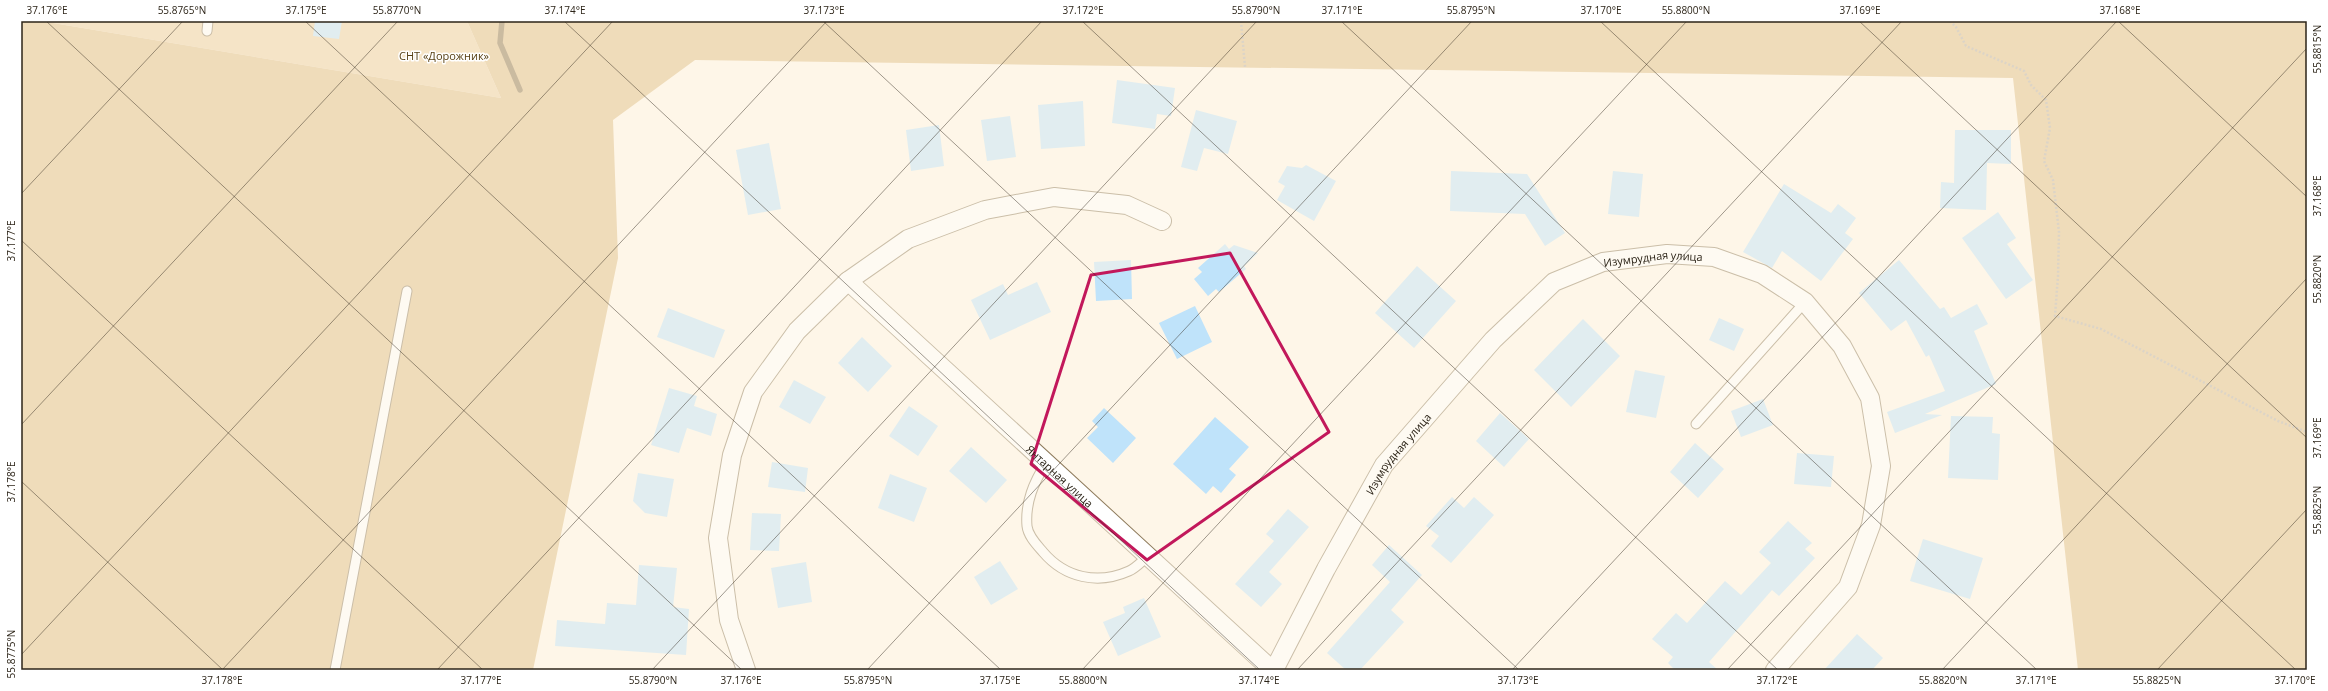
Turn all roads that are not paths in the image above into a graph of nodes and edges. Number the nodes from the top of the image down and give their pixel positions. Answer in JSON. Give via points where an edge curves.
{"nodes":[{"id":1,"x":208,"y":21,"type":"edge"},
{"id":2,"x":207,"y":31,"type":"dead end"},
{"id":3,"x":1162,"y":221,"type":"dead end"},
{"id":4,"x":848,"y":281,"type":"junction"},
{"id":5,"x":407,"y":291,"type":"dead end"},
{"id":6,"x":1805,"y":302,"type":"junction"},
{"id":7,"x":1696,"y":424,"type":"dead end"},
{"id":8,"x":1046,"y":463,"type":"junction"},
{"id":9,"x":1148,"y":556,"type":"junction"},
{"id":10,"x":335,"y":670,"type":"edge"},
{"id":11,"x":746,"y":670,"type":"edge"},
{"id":12,"x":1273,"y":670,"type":"edge"},
{"id":13,"x":1775,"y":670,"type":"edge"}],
"edges":[{"from":1,"to":2,"type":"lane"},
{"from":3,"to":4,"type":"street","via":[[1127,205],[1054,197],[985,210],[908,239]]},
{"from":4,"to":8,"type":"street","name":"Янтарная улица"},
{"from":4,"to":11,"type":"street","via":[[797,330],[753,392],[732,455],[718,538],[730,620]]},
{"from":5,"to":10,"type":"lane"},
{"from":6,"to":7,"type":"lane"},
{"from":6,"to":12,"type":"street","name":"Изумрудная улица","via":[[1762,274],[1714,256],[1667,254],[1603,262],[1554,282],[1493,340],[1384,466]]},
{"from":6,"to":13,"type":"street","name":"Изумрудная улица","via":[[1842,346],[1870,398],[1881,466],[1871,525],[1848,587]]},
{"from":8,"to":9,"type":"street","name":"Янтарная улица"},
{"from":8,"to":9,"type":"lane","via":[[1031,490],[1027,528],[1048,559],[1065,571],[1083,578],[1106,579],[1130,571]]},
{"from":9,"to":12,"type":"street","name":"Янтарная улица"}]}
